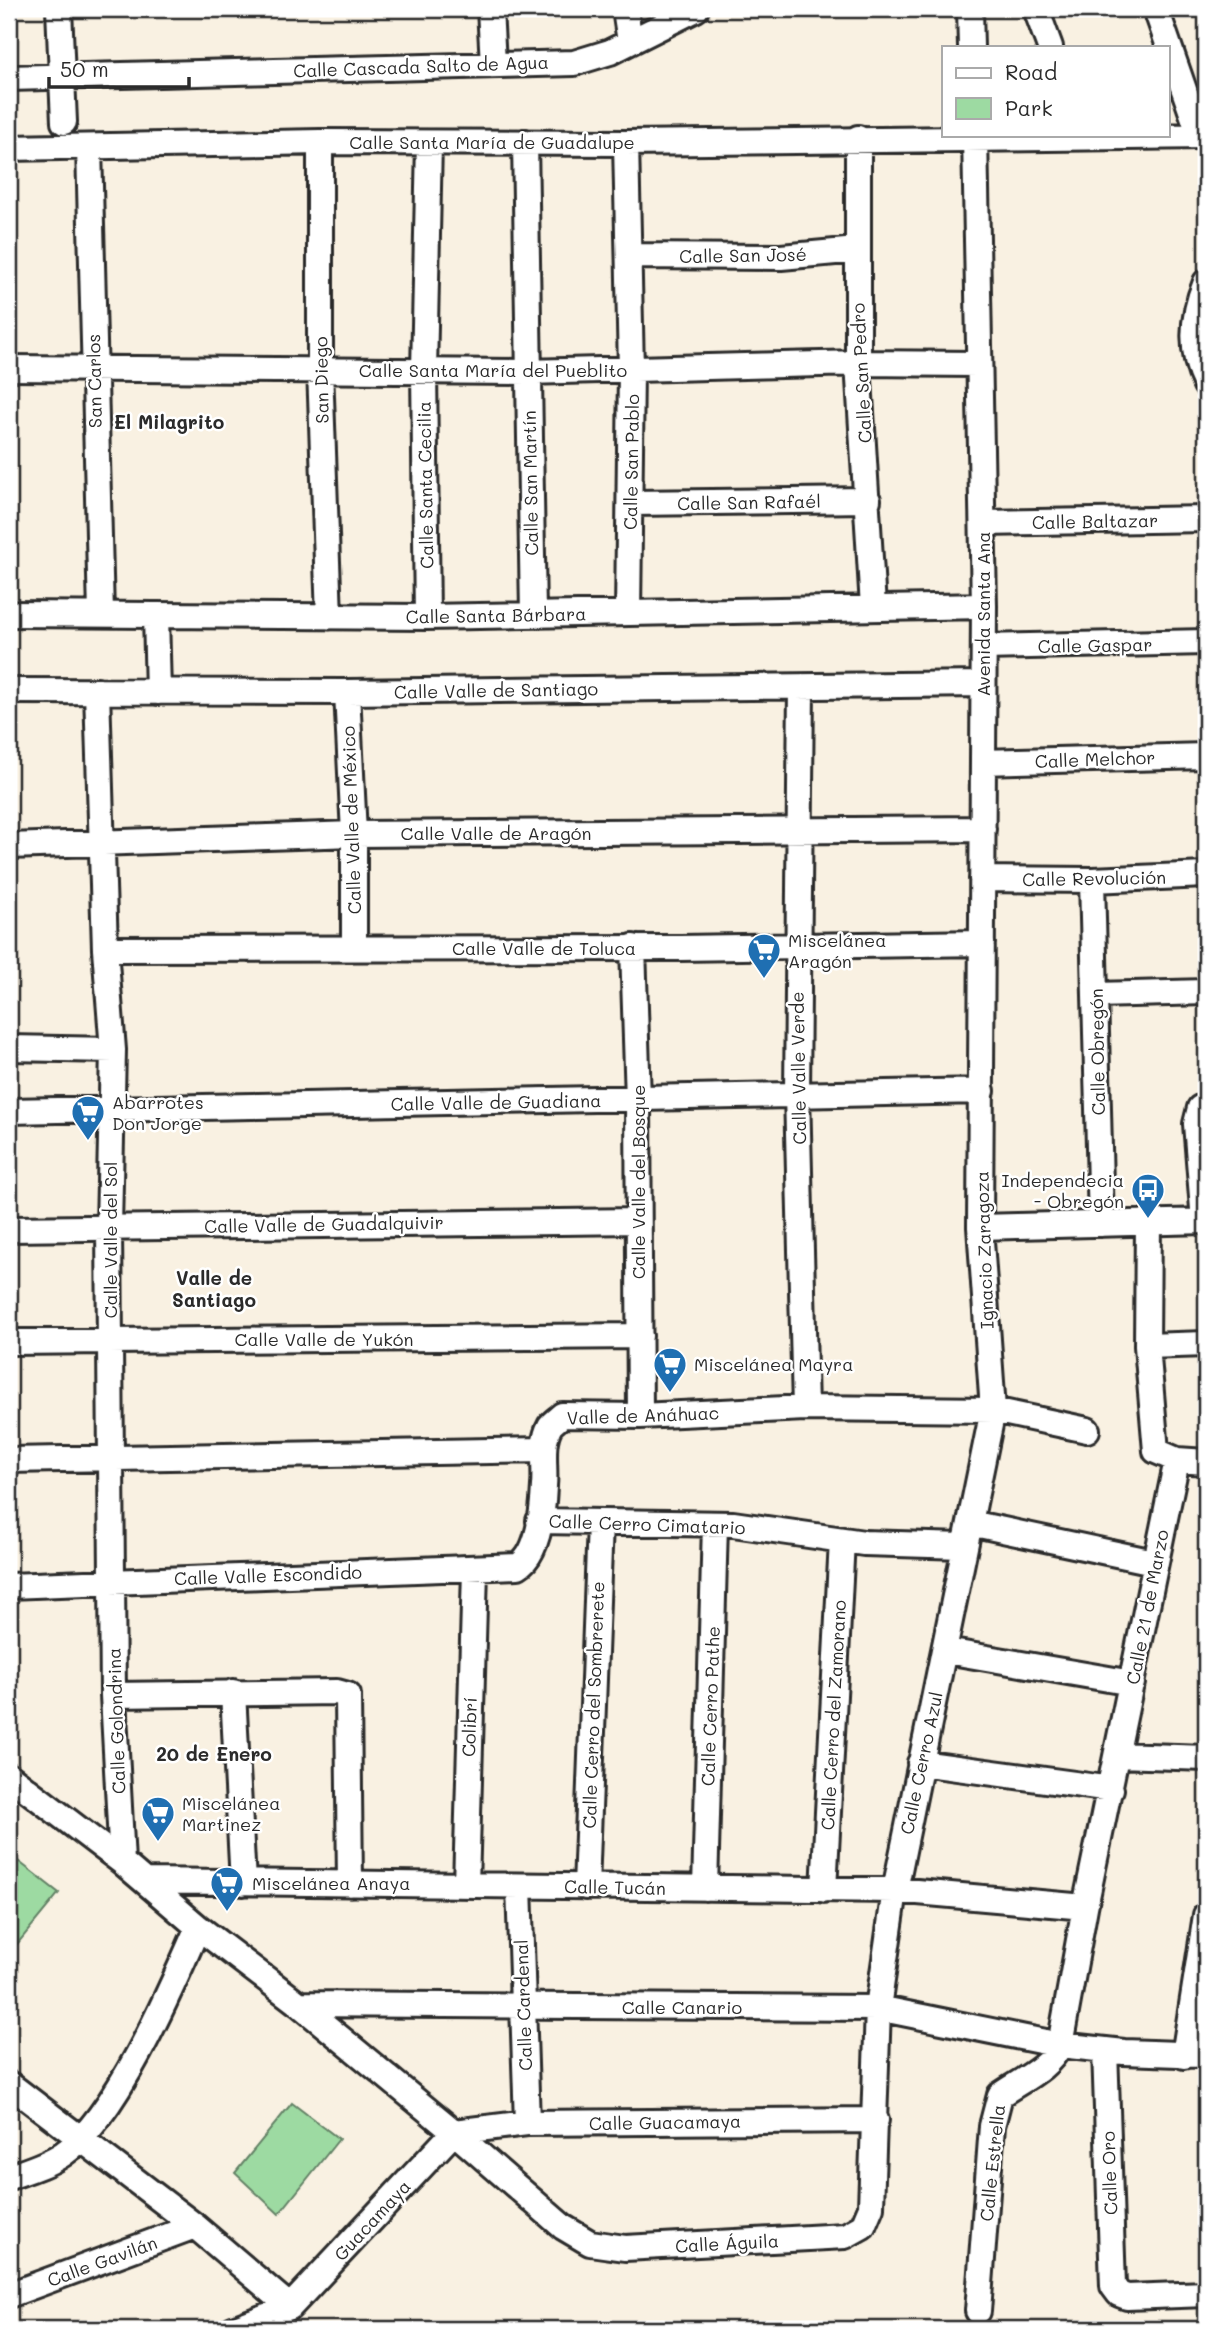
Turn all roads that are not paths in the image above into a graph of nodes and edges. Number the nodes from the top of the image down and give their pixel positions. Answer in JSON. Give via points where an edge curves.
{"nodes":[{"id":1,"x":59,"y":9,"type":"edge"},
{"id":2,"x":490,"y":9,"type":"edge"},
{"id":3,"x":625,"y":9,"type":"edge"},
{"id":4,"x":696,"y":9,"type":"edge"},
{"id":5,"x":970,"y":9,"type":"edge"},
{"id":6,"x":1036,"y":9,"type":"edge"},
{"id":7,"x":1156,"y":9,"type":"edge"},
{"id":8,"x":629,"y":42,"type":"junction"},
{"id":9,"x":971,"y":46,"type":"edge"},
{"id":10,"x":1050,"y":46,"type":"edge"},
{"id":11,"x":1170,"y":46,"type":"edge"},
{"id":12,"x":1170,"y":47,"type":"edge"},
{"id":13,"x":493,"y":64,"type":"junction"},
{"id":14,"x":62,"y":77,"type":"junction"},
{"id":15,"x":9,"y":78,"type":"edge"},
{"id":16,"x":64,"y":122,"type":"dead end"},
{"id":17,"x":975,"y":136,"type":"edge"},
{"id":18,"x":1081,"y":136,"type":"edge"},
{"id":19,"x":1203,"y":136,"type":"edge"},
{"id":20,"x":858,"y":138,"type":"junction"},
{"id":21,"x":320,"y":142,"type":"junction"},
{"id":22,"x":525,"y":142,"type":"junction"},
{"id":23,"x":429,"y":143,"type":"junction"},
{"id":24,"x":626,"y":143,"type":"junction"},
{"id":25,"x":89,"y":147,"type":"junction"},
{"id":26,"x":9,"y":148,"type":"edge"},
{"id":27,"x":857,"y":250,"type":"junction"},
{"id":28,"x":629,"y":256,"type":"junction"},
{"id":29,"x":1206,"y":282,"type":"edge"},
{"id":30,"x":858,"y":363,"type":"junction"},
{"id":31,"x":977,"y":364,"type":"junction"},
{"id":32,"x":9,"y":368,"type":"edge"},
{"id":33,"x":93,"y":369,"type":"junction"},
{"id":34,"x":320,"y":369,"type":"junction"},
{"id":35,"x":631,"y":370,"type":"junction"},
{"id":36,"x":424,"y":371,"type":"junction"},
{"id":37,"x":527,"y":372,"type":"junction"},
{"id":38,"x":1206,"y":385,"type":"edge"},
{"id":39,"x":868,"y":500,"type":"junction"},
{"id":40,"x":631,"y":503,"type":"junction"},
{"id":41,"x":1206,"y":519,"type":"edge"},
{"id":42,"x":983,"y":523,"type":"junction"},
{"id":43,"x":984,"y":606,"type":"junction"},
{"id":44,"x":873,"y":607,"type":"junction"},
{"id":45,"x":628,"y":612,"type":"junction"},
{"id":46,"x":9,"y":614,"type":"edge"},
{"id":47,"x":101,"y":614,"type":"junction"},
{"id":48,"x":533,"y":614,"type":"junction"},
{"id":49,"x":156,"y":615,"type":"junction"},
{"id":50,"x":330,"y":617,"type":"junction"},
{"id":51,"x":427,"y":617,"type":"junction"},
{"id":52,"x":1206,"y":642,"type":"edge"},
{"id":53,"x":984,"y":647,"type":"junction"},
{"id":54,"x":982,"y":684,"type":"junction"},
{"id":55,"x":801,"y":687,"type":"junction"},
{"id":56,"x":9,"y":691,"type":"edge"},
{"id":57,"x":97,"y":691,"type":"junction"},
{"id":58,"x":158,"y":692,"type":"junction"},
{"id":59,"x":347,"y":692,"type":"junction"},
{"id":60,"x":1206,"y":755,"type":"edge"},
{"id":61,"x":984,"y":762,"type":"junction"},
{"id":62,"x":983,"y":829,"type":"junction"},
{"id":63,"x":801,"y":831,"type":"junction"},
{"id":64,"x":354,"y":834,"type":"junction"},
{"id":65,"x":104,"y":842,"type":"junction"},
{"id":66,"x":9,"y":846,"type":"edge"},
{"id":67,"x":1206,"y":875,"type":"edge"},
{"id":68,"x":982,"y":879,"type":"junction"},
{"id":69,"x":1092,"y":880,"type":"junction"},
{"id":70,"x":982,"y":943,"type":"junction"},
{"id":71,"x":797,"y":944,"type":"junction"},
{"id":72,"x":633,"y":947,"type":"junction"},
{"id":73,"x":354,"y":948,"type":"junction"},
{"id":74,"x":106,"y":949,"type":"junction"},
{"id":75,"x":1206,"y":992,"type":"edge"},
{"id":76,"x":1096,"y":995,"type":"junction"},
{"id":77,"x":9,"y":1048,"type":"edge"},
{"id":78,"x":113,"y":1051,"type":"junction"},
{"id":79,"x":982,"y":1091,"type":"junction"},
{"id":80,"x":797,"y":1093,"type":"junction"},
{"id":81,"x":638,"y":1100,"type":"junction"},
{"id":82,"x":110,"y":1107,"type":"junction"},
{"id":83,"x":1203,"y":1107,"type":"edge"},
{"id":84,"x":9,"y":1111,"type":"edge"},
{"id":85,"x":1148,"y":1220,"type":"junction"},
{"id":86,"x":638,"y":1221,"type":"junction"},
{"id":87,"x":1205,"y":1221,"type":"edge"},
{"id":88,"x":1101,"y":1224,"type":"junction"},
{"id":89,"x":110,"y":1226,"type":"junction"},
{"id":90,"x":980,"y":1227,"type":"junction"},
{"id":91,"x":9,"y":1229,"type":"edge"},
{"id":92,"x":640,"y":1336,"type":"junction"},
{"id":93,"x":110,"y":1340,"type":"junction"},
{"id":94,"x":9,"y":1342,"type":"edge"},
{"id":95,"x":1206,"y":1344,"type":"edge"},
{"id":96,"x":1147,"y":1346,"type":"junction"},
{"id":97,"x":805,"y":1408,"type":"junction"},
{"id":98,"x":993,"y":1410,"type":"junction"},
{"id":99,"x":640,"y":1416,"type":"junction"},
{"id":100,"x":1087,"y":1430,"type":"dead end"},
{"id":101,"x":544,"y":1451,"type":"junction"},
{"id":102,"x":1167,"y":1455,"type":"junction"},
{"id":103,"x":111,"y":1459,"type":"junction"},
{"id":104,"x":9,"y":1460,"type":"edge"},
{"id":105,"x":1206,"y":1462,"type":"edge"},
{"id":106,"x":539,"y":1521,"type":"junction"},
{"id":107,"x":600,"y":1523,"type":"junction"},
{"id":108,"x":715,"y":1524,"type":"junction"},
{"id":109,"x":967,"y":1534,"type":"junction"},
{"id":110,"x":842,"y":1540,"type":"junction"},
{"id":111,"x":1154,"y":1562,"type":"junction"},
{"id":112,"x":475,"y":1570,"type":"junction"},
{"id":113,"x":113,"y":1580,"type":"junction"},
{"id":114,"x":9,"y":1586,"type":"edge"},
{"id":115,"x":946,"y":1651,"type":"junction"},
{"id":116,"x":1132,"y":1683,"type":"junction"},
{"id":117,"x":233,"y":1692,"type":"junction"},
{"id":118,"x":113,"y":1695,"type":"junction"},
{"id":119,"x":1118,"y":1755,"type":"junction"},
{"id":120,"x":1206,"y":1758,"type":"edge"},
{"id":121,"x":920,"y":1763,"type":"junction"},
{"id":122,"x":9,"y":1776,"type":"edge"},
{"id":123,"x":1111,"y":1789,"type":"junction"},
{"id":124,"x":122,"y":1862,"type":"junction"},
{"id":125,"x":145,"y":1881,"type":"junction"},
{"id":126,"x":243,"y":1882,"type":"junction"},
{"id":127,"x":350,"y":1884,"type":"junction"},
{"id":128,"x":466,"y":1885,"type":"junction"},
{"id":129,"x":519,"y":1886,"type":"junction"},
{"id":130,"x":586,"y":1887,"type":"junction"},
{"id":131,"x":705,"y":1888,"type":"junction"},
{"id":132,"x":824,"y":1890,"type":"junction"},
{"id":133,"x":895,"y":1890,"type":"junction"},
{"id":134,"x":1085,"y":1907,"type":"junction"},
{"id":135,"x":1206,"y":1915,"type":"edge"},
{"id":136,"x":198,"y":1927,"type":"junction"},
{"id":137,"x":299,"y":2004,"type":"junction"},
{"id":138,"x":524,"y":2007,"type":"junction"},
{"id":139,"x":878,"y":2008,"type":"junction"},
{"id":140,"x":1060,"y":2045,"type":"junction"},
{"id":141,"x":1105,"y":2050,"type":"junction"},
{"id":142,"x":1195,"y":2056,"type":"edge"},
{"id":143,"x":9,"y":2084,"type":"edge"},
{"id":144,"x":876,"y":2120,"type":"junction"},
{"id":145,"x":527,"y":2123,"type":"junction"},
{"id":146,"x":454,"y":2132,"type":"junction"},
{"id":147,"x":83,"y":2137,"type":"junction"},
{"id":148,"x":9,"y":2177,"type":"edge"},
{"id":149,"x":195,"y":2226,"type":"junction"},
{"id":150,"x":863,"y":2226,"type":"joint"},
{"id":151,"x":1206,"y":2294,"type":"edge"},
{"id":152,"x":9,"y":2295,"type":"edge"},
{"id":153,"x":290,"y":2307,"type":"junction"},
{"id":154,"x":978,"y":2311,"type":"dead end"},
{"id":155,"x":233,"y":2329,"type":"edge"}],
"edges":[{"from":1,"to":14,"type":"street"},
{"from":2,"to":13,"type":"street"},
{"from":3,"to":8,"type":"street"},
{"from":4,"to":8,"type":"street","name":"Calle Cascada Salto de Agua"},
{"from":5,"to":9,"type":"street"},
{"from":6,"to":10,"type":"street"},
{"from":7,"to":11,"type":"street"},
{"from":8,"to":13,"type":"street","name":"Calle Cascada Salto de Agua","via":[[574,62]]},
{"from":12,"to":19,"type":"street"},
{"from":13,"to":14,"type":"street","name":"Calle Cascada Salto de Agua"},
{"from":14,"to":15,"type":"street","name":"Calle Cascada Salto de Agua"},
{"from":14,"to":16,"type":"street"},
{"from":17,"to":18,"type":"street","name":"Calle Santa María de Guadalupe"},
{"from":17,"to":20,"type":"street","name":"Calle Santa María de Guadalupe"},
{"from":17,"to":31,"type":"street","name":"Avenida Santa Ana"},
{"from":18,"to":19,"type":"street","name":"Calle Santa María de Guadalupe"},
{"from":20,"to":24,"type":"street","name":"Calle Santa María de Guadalupe"},
{"from":20,"to":27,"type":"street","name":"Calle San Pedro"},
{"from":21,"to":23,"type":"street","name":"Calle Santa María de Guadalupe"},
{"from":21,"to":25,"type":"street","name":"Calle Santa María de Guadalupe"},
{"from":21,"to":34,"type":"street","name":"San Diego"},
{"from":22,"to":23,"type":"street","name":"Calle Santa María de Guadalupe"},
{"from":22,"to":24,"type":"street","name":"Calle Santa María de Guadalupe"},
{"from":22,"to":37,"type":"street","name":"Calle San Martín"},
{"from":23,"to":36,"type":"street","name":"Calle Santa Cecilia"},
{"from":24,"to":28,"type":"street","name":"Calle San Pablo"},
{"from":25,"to":26,"type":"street","name":"Calle Santa María de Guadalupe"},
{"from":25,"to":33,"type":"street","name":"San Carlos"},
{"from":27,"to":28,"type":"street","name":"Calle San José","via":[[781,257]]},
{"from":27,"to":30,"type":"street","name":"Calle San Pedro"},
{"from":28,"to":35,"type":"street","name":"Calle San Pablo"},
{"from":29,"to":38,"type":"street","via":[[1194,337]]},
{"from":30,"to":31,"type":"street","name":"Calle Santa María del Pueblito"},
{"from":30,"to":35,"type":"street","name":"Calle Santa María del Pueblito"},
{"from":30,"to":39,"type":"street","name":"Calle San Pedro"},
{"from":31,"to":42,"type":"street","name":"Avenida Santa Ana"},
{"from":32,"to":33,"type":"street","name":"Calle Santa María del Pueblito"},
{"from":33,"to":34,"type":"street","name":"Calle Santa María del Pueblito"},
{"from":33,"to":47,"type":"street","name":"San Carlos"},
{"from":34,"to":36,"type":"street","name":"Calle Santa María del Pueblito"},
{"from":34,"to":50,"type":"street","name":"San Diego"},
{"from":35,"to":37,"type":"street","name":"Calle Santa María del Pueblito"},
{"from":35,"to":40,"type":"street","name":"Calle San Pablo"},
{"from":36,"to":37,"type":"street","name":"Calle Santa María del Pueblito"},
{"from":36,"to":51,"type":"street","name":"Calle Santa Cecilia"},
{"from":37,"to":48,"type":"street","name":"Calle San Martín"},
{"from":39,"to":40,"type":"street","name":"Calle San Rafaél"},
{"from":39,"to":44,"type":"street","name":"Calle San Pedro"},
{"from":40,"to":45,"type":"street","name":"Calle San Pablo"},
{"from":41,"to":42,"type":"street","name":"Calle Baltazar"},
{"from":42,"to":43,"type":"street","name":"Avenida Santa Ana"},
{"from":43,"to":44,"type":"street","name":"Calle Santa Bárbara"},
{"from":43,"to":53,"type":"street","name":"Avenida Santa Ana"},
{"from":44,"to":45,"type":"street","name":"Calle Santa Bárbara"},
{"from":45,"to":48,"type":"street","name":"Calle Santa Bárbara"},
{"from":46,"to":47,"type":"street","name":"Calle Santa Bárbara"},
{"from":47,"to":49,"type":"street","name":"Calle Santa Bárbara"},
{"from":48,"to":51,"type":"street","name":"Calle Santa Bárbara"},
{"from":49,"to":50,"type":"street","name":"Calle Santa Bárbara"},
{"from":49,"to":58,"type":"street"},
{"from":50,"to":51,"type":"street","name":"Calle Santa Bárbara"},
{"from":52,"to":53,"type":"street","name":"Calle Gaspar"},
{"from":53,"to":54,"type":"street","name":"Avenida Santa Ana"},
{"from":54,"to":55,"type":"street","name":"Calle Valle de Santiago"},
{"from":54,"to":61,"type":"street","name":"Avenida Santa Ana"},
{"from":55,"to":59,"type":"street","name":"Calle Valle de Santiago"},
{"from":55,"to":63,"type":"street","name":"Calle Valle Verde"},
{"from":56,"to":57,"type":"street","name":"Calle Valle de Santiago"},
{"from":57,"to":58,"type":"street","name":"Calle Valle de Santiago"},
{"from":57,"to":65,"type":"street","name":"Calle Valle del Sol"},
{"from":58,"to":59,"type":"street","name":"Calle Valle de Santiago"},
{"from":59,"to":64,"type":"street","name":"Calle Valle de México"},
{"from":60,"to":61,"type":"street","name":"Calle Melchor"},
{"from":61,"to":62,"type":"street","name":"Avenida Santa Ana"},
{"from":62,"to":63,"type":"street","name":"Calle Valle de Aragón"},
{"from":62,"to":68,"type":"street","name":"Avenida Santa Ana"},
{"from":63,"to":64,"type":"street","name":"Calle Valle de Aragón"},
{"from":63,"to":71,"type":"street","name":"Calle Valle Verde"},
{"from":64,"to":65,"type":"street","name":"Calle Valle de Aragón"},
{"from":64,"to":73,"type":"street","name":"Calle Valle de México"},
{"from":65,"to":66,"type":"street","name":"Calle Valle de Aragón"},
{"from":65,"to":74,"type":"street","name":"Calle Valle del Sol"},
{"from":67,"to":69,"type":"street","name":"Calle Revolución"},
{"from":68,"to":69,"type":"street","name":"Calle Revolución"},
{"from":68,"to":70,"type":"street","name":"Avenida Santa Ana"},
{"from":69,"to":76,"type":"street","name":"Calle Obregón"},
{"from":70,"to":71,"type":"street","name":"Calle Valle de Toluca"},
{"from":70,"to":79,"type":"street","name":"Avenida Santa Ana"},
{"from":71,"to":72,"type":"street","name":"Calle Valle de Toluca"},
{"from":71,"to":80,"type":"street","name":"Calle Valle Verde"},
{"from":72,"to":73,"type":"street","name":"Calle Valle de Toluca"},
{"from":72,"to":81,"type":"street","name":"Calle Valle del Bosque"},
{"from":73,"to":74,"type":"street","name":"Calle Valle de Toluca"},
{"from":74,"to":78,"type":"street","name":"Calle Valle del Sol"},
{"from":75,"to":76,"type":"street"},
{"from":76,"to":88,"type":"street","name":"Calle Obregón"},
{"from":77,"to":78,"type":"street"},
{"from":78,"to":82,"type":"street","name":"Calle Valle del Sol"},
{"from":79,"to":80,"type":"street","name":"Calle Valle de Guadiana"},
{"from":79,"to":90,"type":"street","name":"Ignacio Zaragoza"},
{"from":80,"to":81,"type":"street","name":"Calle Valle de Guadiana"},
{"from":80,"to":97,"type":"street","name":"Calle Valle Verde"},
{"from":81,"to":82,"type":"street","name":"Calle Valle de Guadiana"},
{"from":81,"to":86,"type":"street","name":"Calle Valle del Bosque"},
{"from":82,"to":84,"type":"street","name":"Calle Valle de Guadiana"},
{"from":82,"to":89,"type":"street","name":"Calle Valle del Sol"},
{"from":83,"to":87,"type":"street","via":[[1196,1124]]},
{"from":85,"to":87,"type":"street"},
{"from":85,"to":88,"type":"street"},
{"from":85,"to":96,"type":"street","name":"Calle 21 de Marzo"},
{"from":86,"to":89,"type":"street","name":"Calle Valle de Guadalquivir"},
{"from":86,"to":92,"type":"street","name":"Calle Valle del Bosque"},
{"from":88,"to":90,"type":"street"},
{"from":89,"to":91,"type":"street","name":"Calle Valle de Guadalquivir"},
{"from":89,"to":93,"type":"street","name":"Calle Valle del Sol"},
{"from":90,"to":98,"type":"street","name":"Ignacio Zaragoza"},
{"from":92,"to":93,"type":"street","name":"Calle Valle de Yukón"},
{"from":92,"to":99,"type":"street","name":"Calle Valle del Bosque"},
{"from":93,"to":94,"type":"street","name":"Calle Valle de Yukón"},
{"from":93,"to":103,"type":"street","name":"Calle Valle del Sol"},
{"from":95,"to":96,"type":"street"},
{"from":96,"to":102,"type":"street","name":"Calle 21 de Marzo"},
{"from":97,"to":98,"type":"street","name":"Valle de Anáhuac"},
{"from":97,"to":99,"type":"street","name":"Valle de Anáhuac"},
{"from":98,"to":100,"type":"street","name":"Valle de Anáhuac"},
{"from":98,"to":109,"type":"street","name":"Calle Cerro Azul"},
{"from":99,"to":101,"type":"street","name":"Valle de Anáhuac","via":[[562,1415],[550,1426]]},
{"from":101,"to":103,"type":"street"},
{"from":101,"to":106,"type":"street"},
{"from":102,"to":105,"type":"street"},
{"from":102,"to":111,"type":"street","name":"Calle 21 de Marzo"},
{"from":103,"to":104,"type":"street"},
{"from":103,"to":113,"type":"street","name":"Calle Valle del Sol"},
{"from":106,"to":107,"type":"street","name":"Calle Cerro Cimatario"},
{"from":106,"to":112,"type":"street","name":"Calle Valle Escondido","via":[[527,1561]]},
{"from":107,"to":108,"type":"street","name":"Calle Cerro Cimatario"},
{"from":107,"to":130,"type":"street","name":"Calle Cerro del Sombrerete"},
{"from":108,"to":110,"type":"street","name":"Calle Cerro Cimatario"},
{"from":108,"to":131,"type":"street","name":"Calle Cerro Pathe"},
{"from":109,"to":110,"type":"street","name":"Calle Cerro Cimatario"},
{"from":109,"to":111,"type":"street","name":"Calle Cerro Cimatario"},
{"from":109,"to":115,"type":"street","name":"Calle Cerro Azul"},
{"from":110,"to":132,"type":"street","name":"Calle Cerro del Zamorano"},
{"from":111,"to":116,"type":"street","name":"Calle 21 de Marzo"},
{"from":112,"to":113,"type":"street","name":"Calle Valle Escondido"},
{"from":112,"to":128,"type":"street","name":"Colibrí"},
{"from":113,"to":114,"type":"street","name":"Calle Valle Escondido"},
{"from":113,"to":118,"type":"street","name":"Calle Golondrina"},
{"from":115,"to":116,"type":"street"},
{"from":115,"to":121,"type":"street","name":"Calle Cerro Azul"},
{"from":116,"to":119,"type":"street","name":"Calle 21 de Marzo"},
{"from":117,"to":118,"type":"street"},
{"from":117,"to":126,"type":"street"},
{"from":117,"to":127,"type":"street","via":[[348,1695]]},
{"from":118,"to":124,"type":"street","name":"Calle Golondrina"},
{"from":119,"to":120,"type":"street"},
{"from":119,"to":123,"type":"street","name":"Calle 21 de Marzo"},
{"from":121,"to":123,"type":"street"},
{"from":121,"to":133,"type":"street","name":"Calle Cerro Azul"},
{"from":122,"to":124,"type":"street"},
{"from":123,"to":134,"type":"street","name":"Calle 21 de Marzo"},
{"from":124,"to":125,"type":"street"},
{"from":125,"to":126,"type":"street","name":"Calle Tucán"},
{"from":125,"to":136,"type":"street"},
{"from":126,"to":127,"type":"street","name":"Calle Tucán"},
{"from":127,"to":128,"type":"street","name":"Calle Tucán"},
{"from":128,"to":129,"type":"street","name":"Calle Tucán"},
{"from":129,"to":130,"type":"street","name":"Calle Tucán"},
{"from":129,"to":138,"type":"street","name":"Calle Cardenal"},
{"from":130,"to":131,"type":"street","name":"Calle Tucán"},
{"from":131,"to":132,"type":"street","name":"Calle Tucán"},
{"from":132,"to":133,"type":"street","name":"Calle Tucán"},
{"from":133,"to":134,"type":"street","name":"Calle Tucán"},
{"from":133,"to":139,"type":"street","name":"Calle Cerro Azul"},
{"from":134,"to":140,"type":"street","name":"Calle 21 de Marzo"},
{"from":135,"to":142,"type":"street"},
{"from":136,"to":137,"type":"street"},
{"from":136,"to":147,"type":"street","via":[[123,2080]]},
{"from":137,"to":138,"type":"street","name":"Calle Canario"},
{"from":137,"to":146,"type":"street"},
{"from":138,"to":139,"type":"street","name":"Calle Canario"},
{"from":138,"to":145,"type":"street","name":"Calle Cardenal"},
{"from":139,"to":140,"type":"street","name":"Calle Canario"},
{"from":139,"to":144,"type":"street","name":"Calle Cerro Azul"},
{"from":140,"to":141,"type":"street","name":"Calle Canario"},
{"from":140,"to":154,"type":"street","name":"Calle Estrella","via":[[1043,2067],[1000,2095],[992,2126]]},
{"from":141,"to":142,"type":"street","name":"Calle Canario"},
{"from":141,"to":151,"type":"street","name":"Calle Oro","via":[[1113,2286],[1127,2297]]},
{"from":143,"to":147,"type":"street"},
{"from":144,"to":145,"type":"street","name":"Calle Guacamaya"},
{"from":144,"to":150,"type":"street","name":"Calle Cerro Azul","via":[[872,2207]]},
{"from":145,"to":146,"type":"street","name":"Calle Guacamaya"},
{"from":146,"to":150,"type":"street","name":"Calle Águila","via":[[563,2227],[590,2244],[625,2248],[845,2236]]},
{"from":146,"to":153,"type":"street","name":"Guacamaya"},
{"from":147,"to":148,"type":"street","via":[[62,2155]]},
{"from":147,"to":149,"type":"street"},
{"from":149,"to":152,"type":"street","name":"Calle Gavilán"},
{"from":149,"to":153,"type":"street"},
{"from":153,"to":155,"type":"street"}]}
